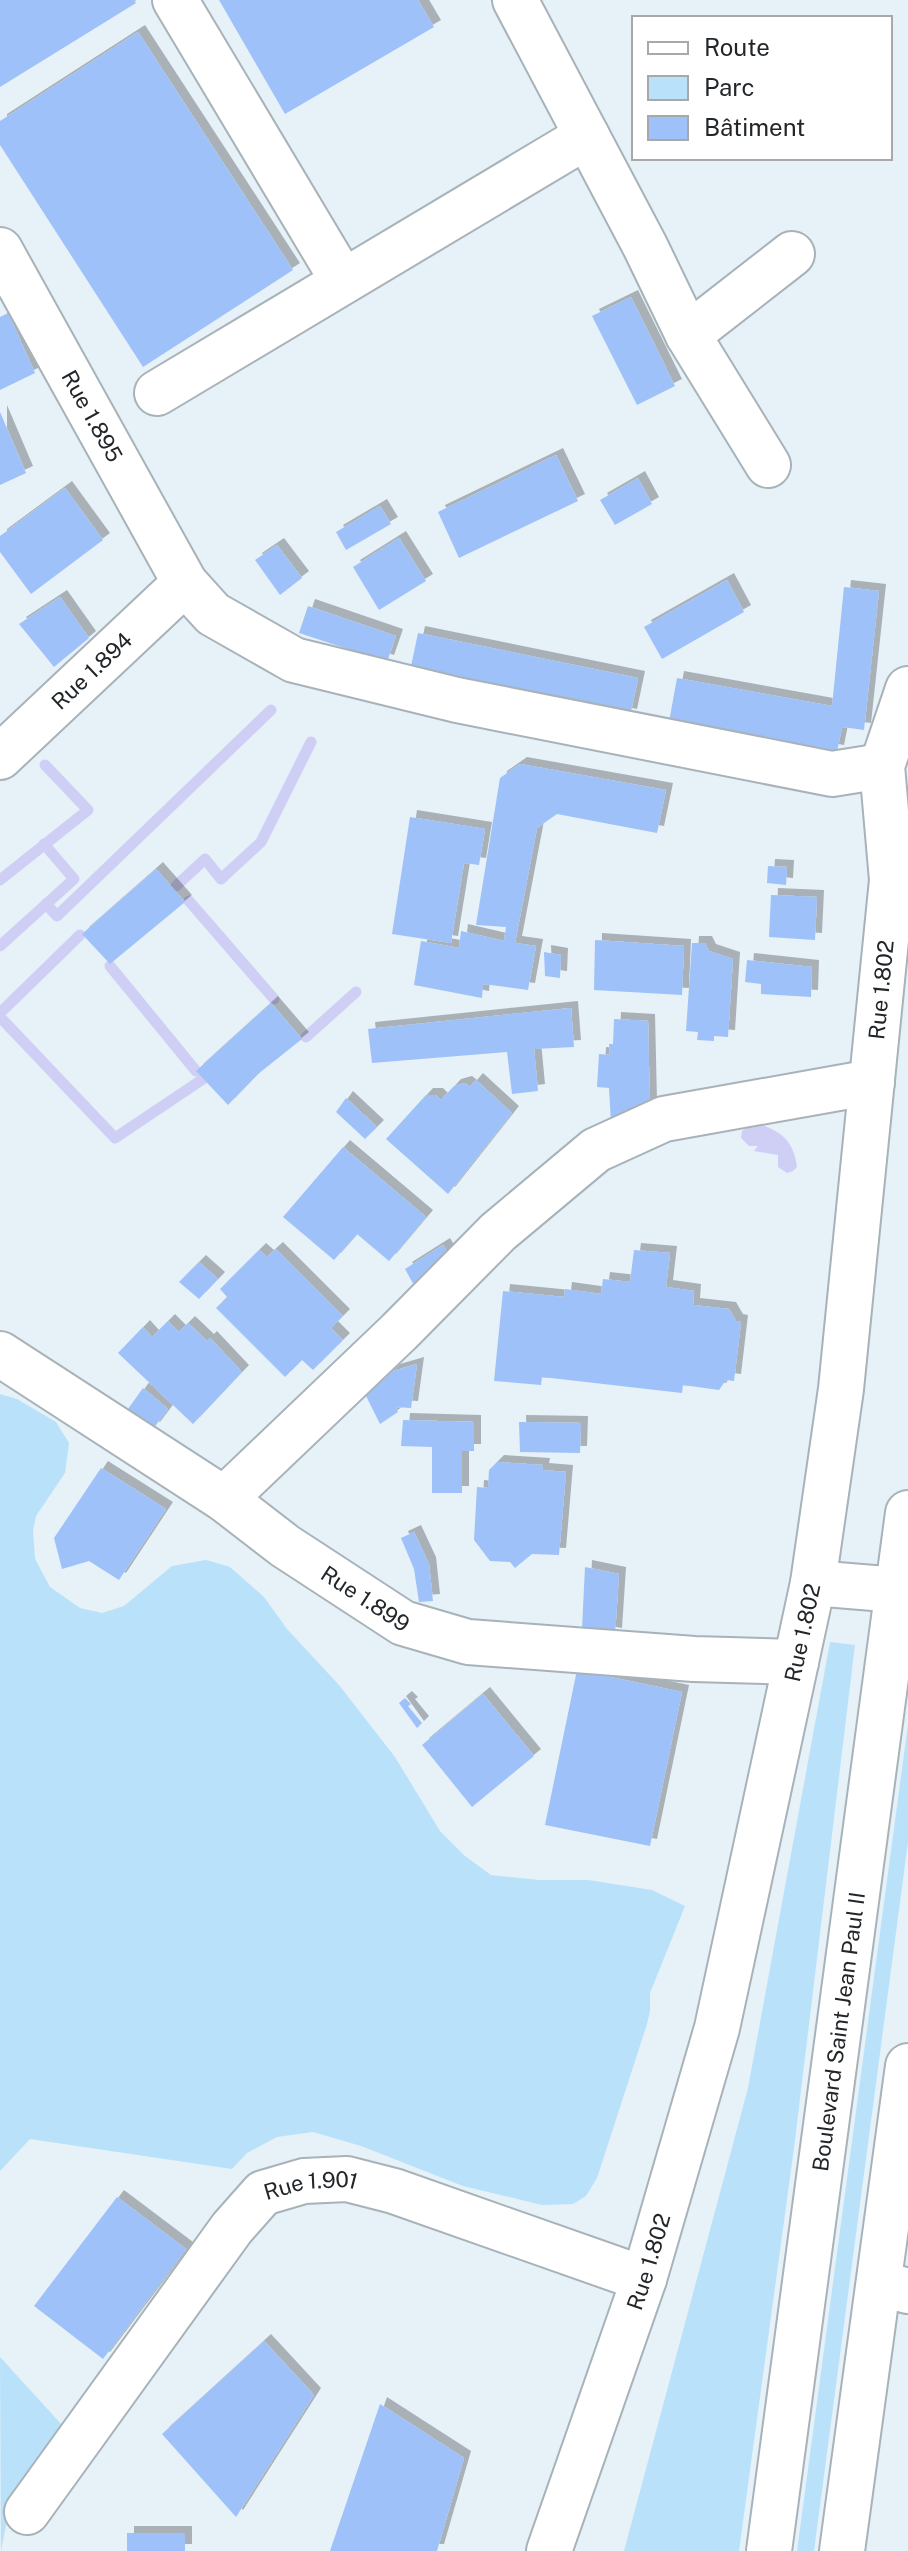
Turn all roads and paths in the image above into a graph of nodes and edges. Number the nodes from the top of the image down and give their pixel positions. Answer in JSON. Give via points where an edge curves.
{"nodes":[{"id":1,"x":175,"y":0,"type":"edge"},
{"id":2,"x":515,"y":0,"type":"edge"},
{"id":3,"x":587,"y":136,"type":"junction"},
{"id":4,"x":0,"y":250,"type":"edge"},
{"id":5,"x":792,"y":254,"type":"dead end"},
{"id":6,"x":343,"y":281,"type":"junction"},
{"id":7,"x":688,"y":335,"type":"junction"},
{"id":8,"x":157,"y":393,"type":"dead end"},
{"id":9,"x":768,"y":465,"type":"dead end"},
{"id":10,"x":185,"y":583,"type":"junction"},
{"id":11,"x":908,"y":689,"type":"edge"},
{"id":12,"x":0,"y":757,"type":"edge"},
{"id":13,"x":882,"y":766,"type":"junction"},
{"id":14,"x":872,"y":1082,"type":"junction"},
{"id":15,"x":0,"y":1354,"type":"edge"},
{"id":16,"x":224,"y":1499,"type":"junction"},
{"id":17,"x":908,"y":1513,"type":"edge"},
{"id":18,"x":813,"y":1583,"type":"junction"},
{"id":19,"x":898,"y":1590,"type":"junction"},
{"id":20,"x":796,"y":1662,"type":"junction"},
{"id":21,"x":908,"y":2066,"type":"edge"},
{"id":22,"x":644,"y":2279,"type":"junction"},
{"id":23,"x":893,"y":2287,"type":"edge"},
{"id":24,"x":27,"y":2512,"type":"dead end"},
{"id":25,"x":549,"y":2551,"type":"edge"},
{"id":26,"x":769,"y":2551,"type":"edge"},
{"id":27,"x":842,"y":2551,"type":"edge"}],
"edges":[{"from":1,"to":6,"type":"street"},
{"from":2,"to":3,"type":"street"},
{"from":3,"to":6,"type":"street"},
{"from":3,"to":7,"type":"street"},
{"from":4,"to":10,"type":"street","name":"Rue 1.895"},
{"from":5,"to":7,"type":"street"},
{"from":6,"to":8,"type":"street"},
{"from":7,"to":9,"type":"street"},
{"from":10,"to":12,"type":"street","name":"Rue 1.894"},
{"from":10,"to":13,"type":"street","name":"Rue 1.895","via":[[213,614],[294,660],[457,700],[832,774]]},
{"from":11,"to":13,"type":"street","name":"Rue 1.802"},
{"from":13,"to":14,"type":"street","name":"Rue 1.802","via":[[892,880]]},
{"from":14,"to":16,"type":"street","via":[[664,1119],[596,1150],[498,1232]]},
{"from":14,"to":18,"type":"street","name":"Rue 1.802","via":[[841,1389]]},
{"from":15,"to":16,"type":"street","name":"Rue 1.899"},
{"from":16,"to":20,"type":"street","name":"Rue 1.899","via":[[403,1623],[468,1642]]},
{"from":17,"to":19,"type":"street","name":"Boulevard Saint Jean Paul II"},
{"from":18,"to":19,"type":"street"},
{"from":18,"to":20,"type":"street","name":"Rue 1.802"},
{"from":19,"to":26,"type":"street","name":"Boulevard Saint Jean Paul II"},
{"from":20,"to":22,"type":"street","name":"Rue 1.802","via":[[717,2028]]},
{"from":21,"to":23,"type":"street"},
{"from":22,"to":24,"type":"street","name":"Rue 1.901","via":[[347,2179],[304,2181],[263,2193],[232,2228]]},
{"from":22,"to":25,"type":"street","name":"Rue 1.802"},
{"from":23,"to":27,"type":"street"}]}
